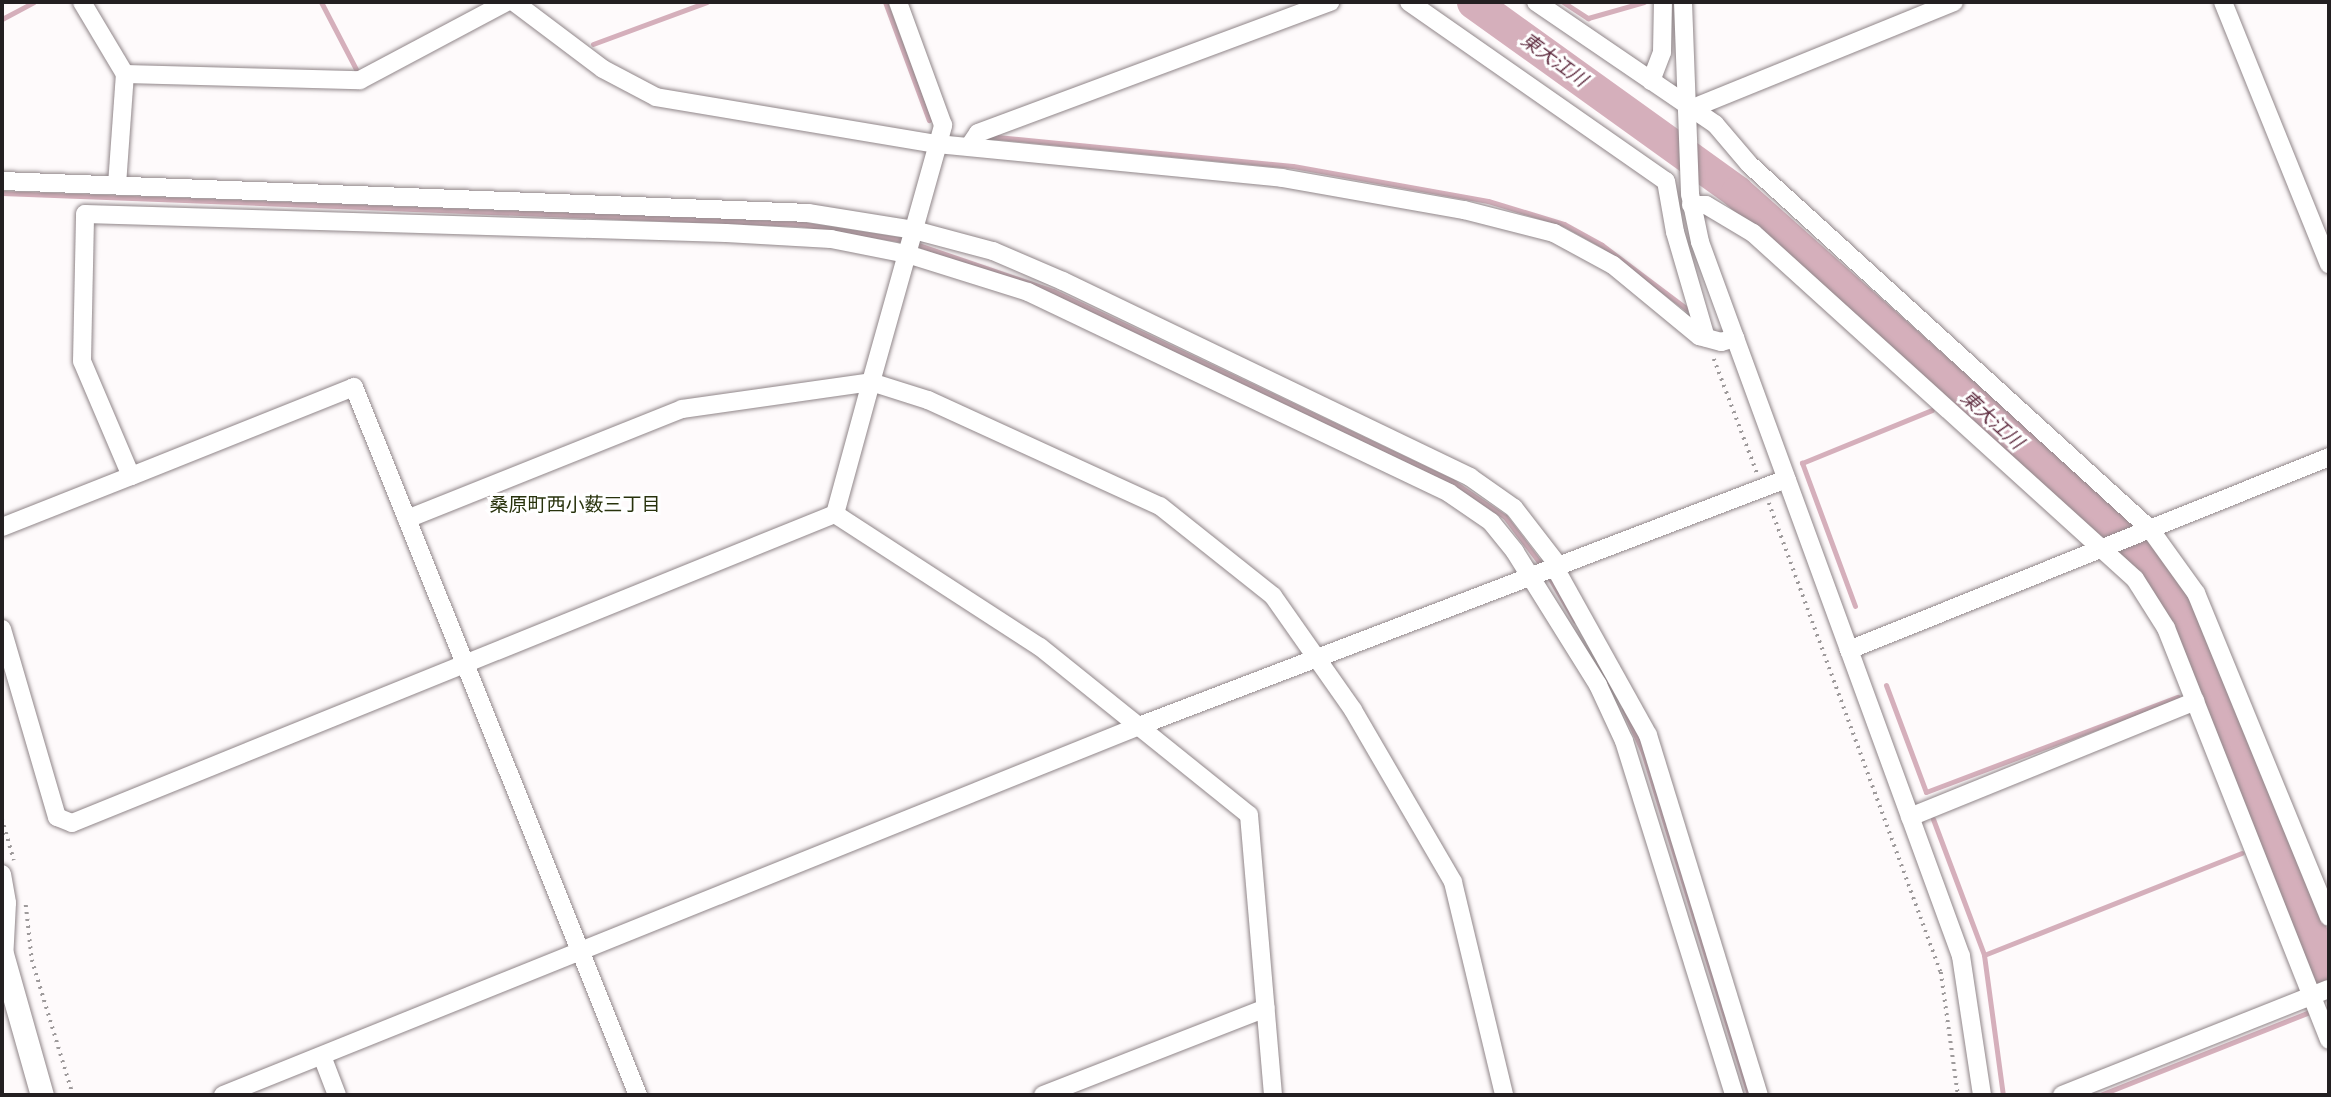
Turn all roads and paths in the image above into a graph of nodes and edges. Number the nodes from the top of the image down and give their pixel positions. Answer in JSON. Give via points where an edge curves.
{"nodes":[{"id":1,"x":82,"y":2,"type":"edge"},
{"id":2,"x":508,"y":2,"type":"edge"},
{"id":3,"x":514,"y":2,"type":"edge"},
{"id":4,"x":898,"y":2,"type":"edge"},
{"id":5,"x":1330,"y":2,"type":"edge"},
{"id":6,"x":1409,"y":2,"type":"edge"},
{"id":7,"x":1536,"y":2,"type":"edge"},
{"id":8,"x":1663,"y":2,"type":"edge"},
{"id":9,"x":1683,"y":2,"type":"edge"},
{"id":10,"x":1954,"y":2,"type":"edge"},
{"id":11,"x":2223,"y":2,"type":"edge"},
{"id":12,"x":125,"y":74,"type":"junction"},
{"id":13,"x":1651,"y":81,"type":"junction"},
{"id":14,"x":1689,"y":118,"type":"junction"},
{"id":15,"x":937,"y":144,"type":"junction"},
{"id":16,"x":970,"y":145,"type":"junction"},
{"id":17,"x":2,"y":181,"type":"edge"},
{"id":18,"x":117,"y":185,"type":"junction"},
{"id":19,"x":1691,"y":200,"type":"junction"},
{"id":20,"x":911,"y":242,"type":"junction"},
{"id":21,"x":2329,"y":264,"type":"edge"},
{"id":22,"x":1706,"y":338,"type":"junction"},
{"id":23,"x":1735,"y":338,"type":"junction"},
{"id":24,"x":871,"y":382,"type":"junction"},
{"id":25,"x":2329,"y":457,"type":"edge"},
{"id":26,"x":131,"y":476,"type":"junction"},
{"id":27,"x":1786,"y":479,"type":"junction"},
{"id":28,"x":1763,"y":488,"type":"junction"},
{"id":29,"x":835,"y":514,"type":"junction"},
{"id":30,"x":407,"y":519,"type":"junction"},
{"id":31,"x":2,"y":527,"type":"edge"},
{"id":32,"x":2146,"y":530,"type":"junction"},
{"id":33,"x":2103,"y":548,"type":"junction"},
{"id":34,"x":1546,"y":569,"type":"junction"},
{"id":35,"x":2,"y":629,"type":"edge"},
{"id":36,"x":1849,"y":650,"type":"junction"},
{"id":37,"x":1318,"y":656,"type":"junction"},
{"id":38,"x":465,"y":664,"type":"junction"},
{"id":39,"x":2195,"y":701,"type":"junction"},
{"id":40,"x":1139,"y":726,"type":"junction"},
{"id":41,"x":1910,"y":817,"type":"junction"},
{"id":42,"x":2,"y":818,"type":"edge"},
{"id":43,"x":9,"y":873,"type":"edge"},
{"id":44,"x":24,"y":899,"type":"dead end"},
{"id":45,"x":2329,"y":917,"type":"edge"},
{"id":46,"x":581,"y":951,"type":"junction"},
{"id":47,"x":3,"y":957,"type":"edge"},
{"id":48,"x":2320,"y":993,"type":"edge"},
{"id":49,"x":1266,"y":1008,"type":"junction"},
{"id":50,"x":2329,"y":1040,"type":"edge"},
{"id":51,"x":322,"y":1056,"type":"junction"},
{"id":52,"x":42,"y":1095,"type":"edge"},
{"id":53,"x":73,"y":1095,"type":"edge"},
{"id":54,"x":223,"y":1095,"type":"edge"},
{"id":55,"x":337,"y":1095,"type":"edge"},
{"id":56,"x":638,"y":1095,"type":"edge"},
{"id":57,"x":1043,"y":1095,"type":"edge"},
{"id":58,"x":1273,"y":1095,"type":"edge"},
{"id":59,"x":1504,"y":1095,"type":"edge"},
{"id":60,"x":1734,"y":1095,"type":"edge"},
{"id":61,"x":1759,"y":1095,"type":"edge"},
{"id":62,"x":1958,"y":1095,"type":"edge"},
{"id":63,"x":1982,"y":1095,"type":"edge"},
{"id":64,"x":2062,"y":1095,"type":"edge"}],
"edges":[{"from":1,"to":12,"type":"street"},
{"from":2,"to":12,"type":"street","via":[[360,80]]},
{"from":3,"to":15,"type":"street","via":[[603,69],[656,97]]},
{"from":4,"to":15,"type":"street","via":[[943,125]]},
{"from":5,"to":16,"type":"street","via":[[978,133]]},
{"from":6,"to":22,"type":"street","via":[[1666,181],[1675,232]]},
{"from":7,"to":13,"type":"street"},
{"from":8,"to":13,"type":"street","via":[[1662,52]]},
{"from":9,"to":14,"type":"street"},
{"from":10,"to":14,"type":"street"},
{"from":11,"to":21,"type":"street"},
{"from":12,"to":18,"type":"street"},
{"from":13,"to":14,"type":"street"},
{"from":14,"to":19,"type":"street"},
{"from":14,"to":32,"type":"street","via":[[1715,124],[1759,173]]},
{"from":15,"to":16,"type":"street"},
{"from":15,"to":20,"type":"street"},
{"from":16,"to":22,"type":"street","via":[[1282,178],[1464,210],[1554,233],[1613,265]]},
{"from":17,"to":18,"type":"street"},
{"from":18,"to":20,"type":"street","via":[[808,213]]},
{"from":19,"to":23,"type":"street"},
{"from":19,"to":33,"type":"street","via":[[1753,233]]},
{"from":20,"to":24,"type":"street"},
{"from":20,"to":26,"type":"street","via":[[85,215],[82,361]]},
{"from":20,"to":34,"type":"street","via":[[1028,292],[1449,493]]},
{"from":20,"to":34,"type":"street","via":[[993,251],[1470,477],[1514,508]]},
{"from":22,"to":23,"type":"street"},
{"from":22,"to":28,"type":"path"},
{"from":23,"to":27,"type":"street"},
{"from":24,"to":29,"type":"street"},
{"from":24,"to":30,"type":"street","via":[[682,409]]},
{"from":24,"to":37,"type":"street","via":[[929,400],[1160,506],[1273,596]]},
{"from":25,"to":32,"type":"street"},
{"from":26,"to":30,"type":"street","via":[[354,387]]},
{"from":26,"to":31,"type":"street"},
{"from":27,"to":28,"type":"street"},
{"from":27,"to":36,"type":"street"},
{"from":28,"to":34,"type":"street"},
{"from":28,"to":62,"type":"path","via":[[1941,972]]},
{"from":29,"to":38,"type":"street"},
{"from":29,"to":40,"type":"street","via":[[1040,647]]},
{"from":30,"to":38,"type":"street"},
{"from":32,"to":33,"type":"street"},
{"from":32,"to":45,"type":"street","via":[[2196,593]]},
{"from":33,"to":36,"type":"street"},
{"from":33,"to":39,"type":"street","via":[[2151,603]]},
{"from":34,"to":37,"type":"street"},
{"from":34,"to":60,"type":"street","via":[[1624,741]]},
{"from":34,"to":61,"type":"street","via":[[1648,735]]},
{"from":35,"to":38,"type":"street","via":[[57,817],[72,823]]},
{"from":36,"to":41,"type":"street"},
{"from":37,"to":40,"type":"street"},
{"from":37,"to":59,"type":"street","via":[[1453,882]]},
{"from":38,"to":46,"type":"street"},
{"from":39,"to":41,"type":"street"},
{"from":39,"to":48,"type":"street"},
{"from":40,"to":46,"type":"street"},
{"from":40,"to":49,"type":"street","via":[[1249,815]]},
{"from":41,"to":63,"type":"street","via":[[1969,985]]},
{"from":42,"to":43,"type":"path"},
{"from":43,"to":47,"type":"street"},
{"from":44,"to":53,"type":"path","via":[[32,926],[32,960]]},
{"from":46,"to":51,"type":"street"},
{"from":46,"to":56,"type":"street"},
{"from":47,"to":52,"type":"main road"},
{"from":48,"to":50,"type":"street"},
{"from":48,"to":64,"type":"street"},
{"from":49,"to":57,"type":"street"},
{"from":49,"to":58,"type":"street"},
{"from":51,"to":54,"type":"street"},
{"from":51,"to":55,"type":"street"}]}
